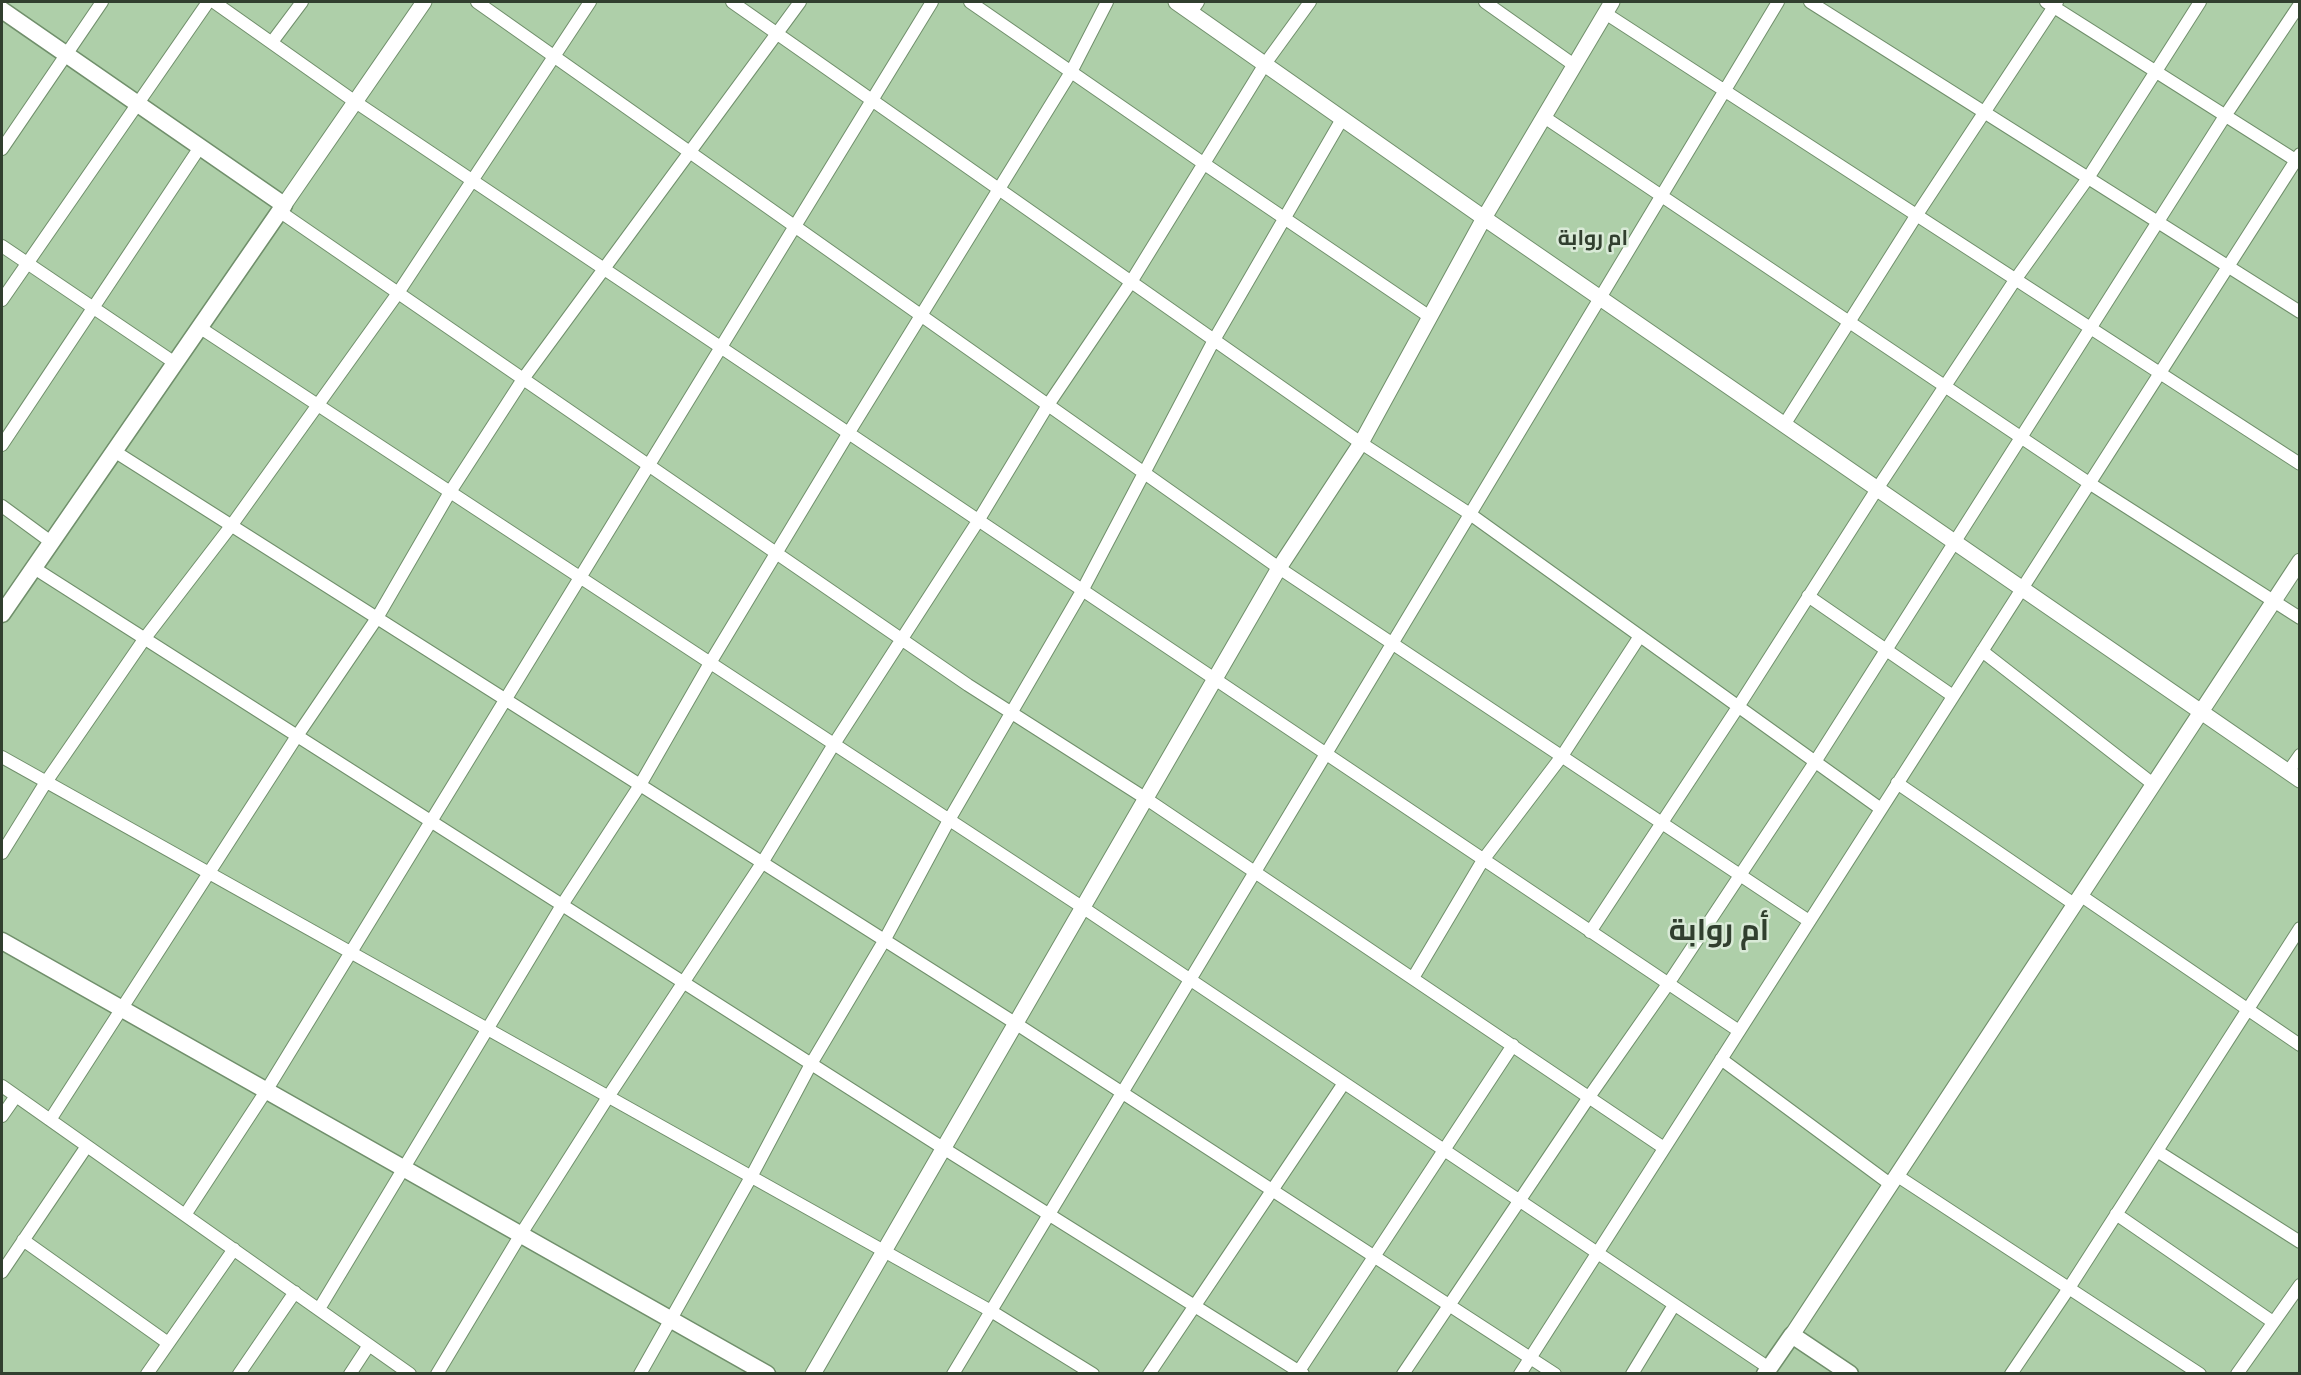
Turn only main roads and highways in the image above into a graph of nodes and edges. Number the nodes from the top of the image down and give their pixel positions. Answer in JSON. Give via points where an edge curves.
{"nodes":[{"id":1,"x":2,"y":10,"type":"edge"},
{"id":2,"x":2,"y":614,"type":"edge"},
{"id":3,"x":2,"y":941,"type":"edge"},
{"id":4,"x":1767,"y":1371,"type":"edge"},
{"id":5,"x":767,"y":1374,"type":"edge"},
{"id":6,"x":1850,"y":1374,"type":"edge"}],
"edges":[{"from":1,"to":2,"type":"main road","via":[[281,208]]},
{"from":3,"to":5,"type":"main road"},
{"from":4,"to":6,"type":"main road","via":[[1792,1335]]}]}
